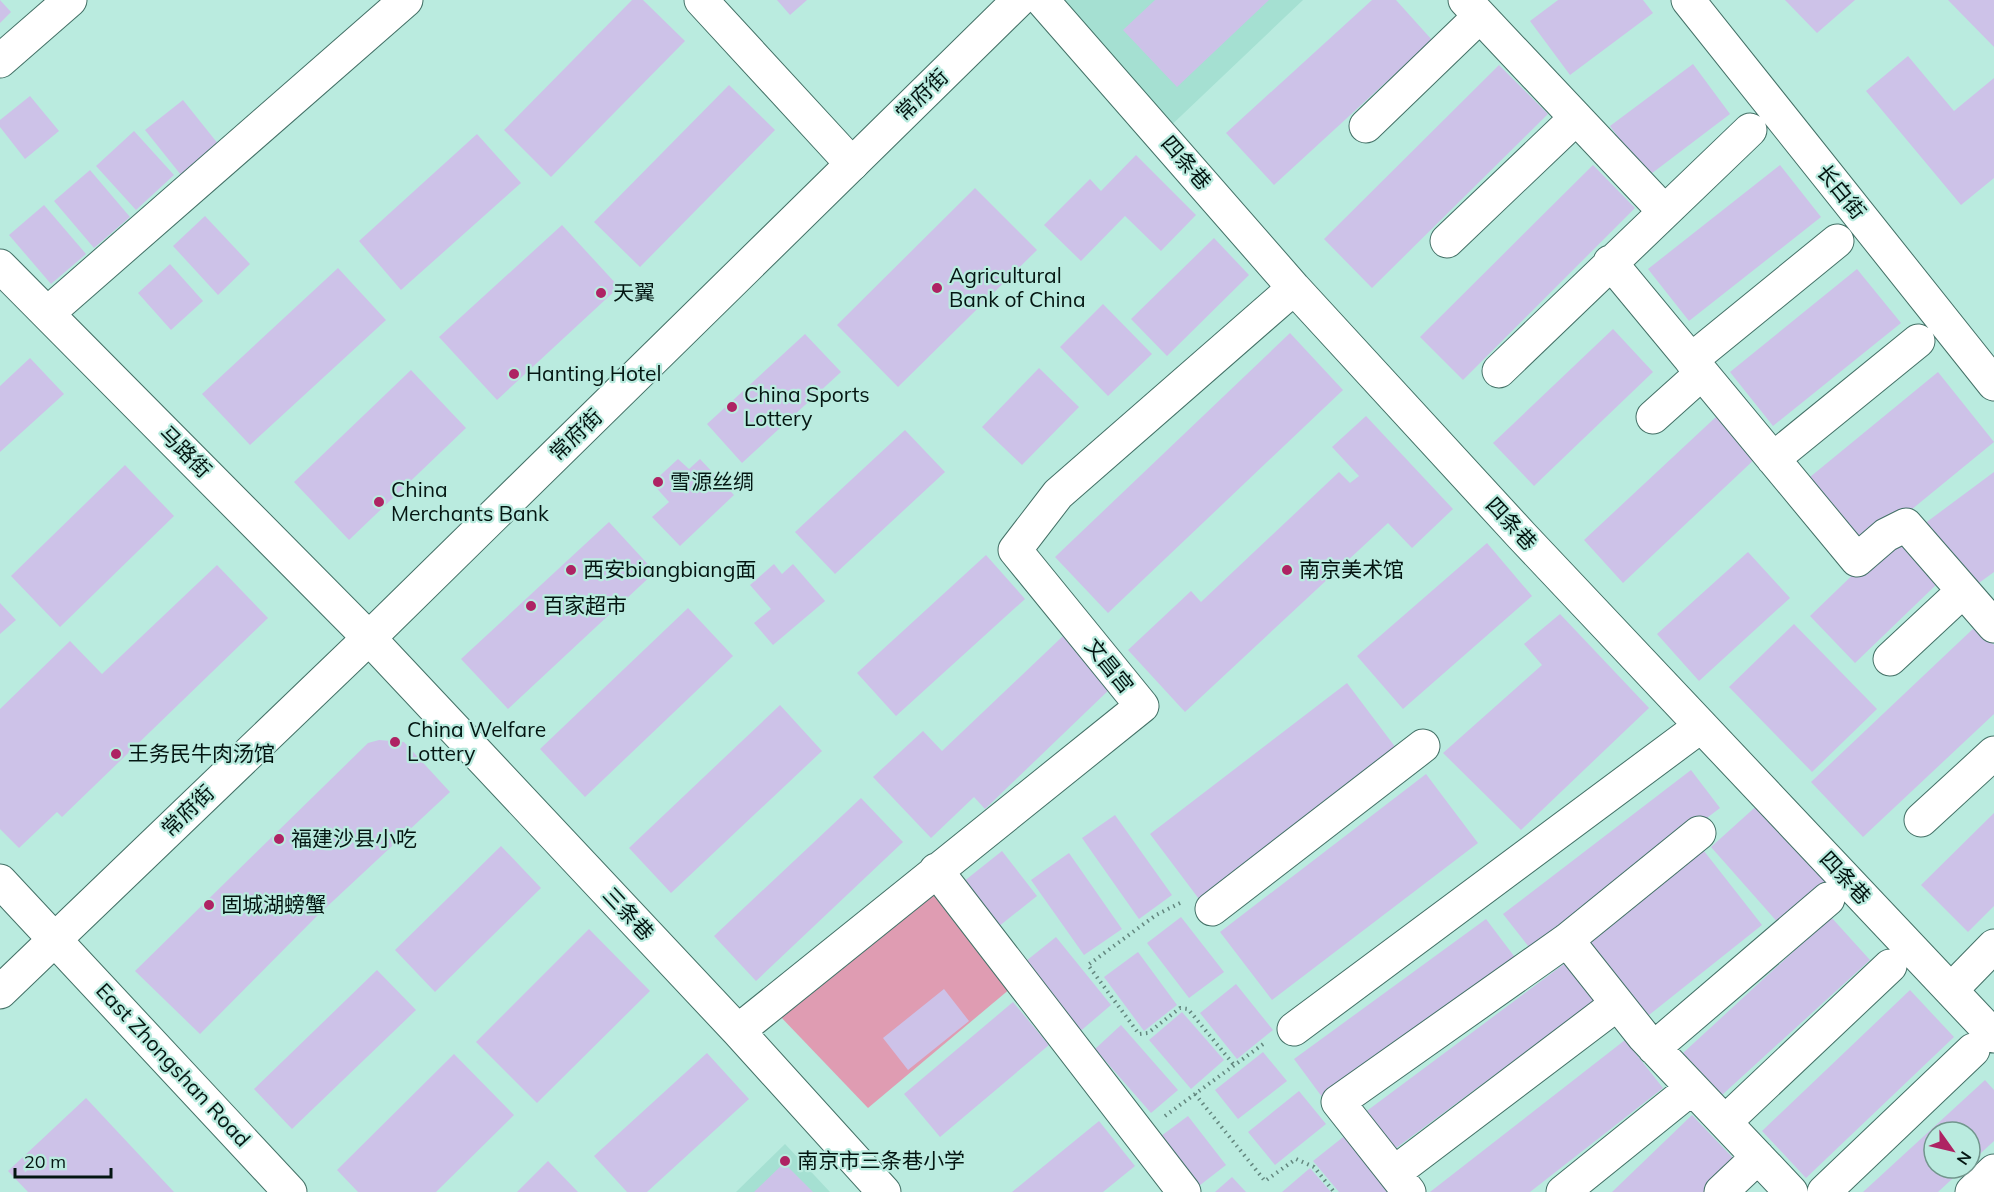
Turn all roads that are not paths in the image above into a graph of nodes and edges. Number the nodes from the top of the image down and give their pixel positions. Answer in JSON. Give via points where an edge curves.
{"nodes":[{"id":1,"x":70,"y":0,"type":"edge"},
{"id":2,"x":406,"y":0,"type":"edge"},
{"id":3,"x":701,"y":0,"type":"edge"},
{"id":4,"x":1019,"y":0,"type":"edge"},
{"id":5,"x":1042,"y":0,"type":"edge"},
{"id":6,"x":1688,"y":0,"type":"edge"},
{"id":7,"x":1473,"y":8,"type":"edge"},
{"id":8,"x":0,"y":61,"type":"edge"},
{"id":9,"x":1576,"y":118,"type":"junction"},
{"id":10,"x":1366,"y":126,"type":"dead end"},
{"id":11,"x":1750,"y":130,"type":"dead end"},
{"id":12,"x":852,"y":164,"type":"junction"},
{"id":13,"x":1664,"y":211,"type":"junction"},
{"id":14,"x":1446,"y":241,"type":"dead end"},
{"id":15,"x":1837,"y":241,"type":"dead end"},
{"id":16,"x":1610,"y":262,"type":"junction"},
{"id":17,"x":0,"y":266,"type":"edge"},
{"id":18,"x":1294,"y":288,"type":"junction"},
{"id":19,"x":48,"y":313,"type":"junction"},
{"id":20,"x":1918,"y":341,"type":"dead end"},
{"id":21,"x":1696,"y":366,"type":"junction"},
{"id":22,"x":1499,"y":372,"type":"dead end"},
{"id":23,"x":1994,"y":384,"type":"edge"},
{"id":24,"x":1653,"y":417,"type":"dead end"},
{"id":25,"x":1773,"y":459,"type":"junction"},
{"id":26,"x":1963,"y":591,"type":"junction"},
{"id":27,"x":1991,"y":617,"type":"edge"},
{"id":28,"x":369,"y":638,"type":"junction"},
{"id":29,"x":1890,"y":659,"type":"dead end"},
{"id":30,"x":1701,"y":726,"type":"junction"},
{"id":31,"x":1423,"y":746,"type":"dead end"},
{"id":32,"x":1994,"y":753,"type":"edge"},
{"id":33,"x":1921,"y":820,"type":"dead end"},
{"id":34,"x":1699,"y":833,"type":"dead end"},
{"id":35,"x":936,"y":870,"type":"junction"},
{"id":36,"x":0,"y":881,"type":"edge"},
{"id":37,"x":1828,"y":899,"type":"dead end"},
{"id":38,"x":1212,"y":909,"type":"road end"},
{"id":39,"x":55,"y":938,"type":"junction"},
{"id":40,"x":1567,"y":940,"type":"junction"},
{"id":41,"x":1994,"y":946,"type":"edge"},
{"id":42,"x":1890,"y":966,"type":"dead end"},
{"id":43,"x":1951,"y":990,"type":"junction"},
{"id":44,"x":0,"y":992,"type":"edge"},
{"id":45,"x":1617,"y":1004,"type":"junction"},
{"id":46,"x":738,"y":1031,"type":"junction"},
{"id":47,"x":1281,"y":1034,"type":"road end"},
{"id":48,"x":1984,"y":1043,"type":"edge"},
{"id":49,"x":1654,"y":1048,"type":"junction"},
{"id":50,"x":1692,"y":1088,"type":"junction"},
{"id":51,"x":1725,"y":1122,"type":"junction"},
{"id":52,"x":1758,"y":1157,"type":"junction"},
{"id":53,"x":1994,"y":1171,"type":"edge"},
{"id":54,"x":1401,"y":1182,"type":"edge"},
{"id":55,"x":290,"y":1192,"type":"edge"},
{"id":56,"x":884,"y":1192,"type":"edge"},
{"id":57,"x":1184,"y":1192,"type":"edge"},
{"id":58,"x":1563,"y":1192,"type":"edge"},
{"id":59,"x":1721,"y":1192,"type":"edge"},
{"id":60,"x":1791,"y":1192,"type":"edge"},
{"id":61,"x":1824,"y":1192,"type":"edge"},
{"id":62,"x":1972,"y":1192,"type":"edge"}],
"edges":[{"from":1,"to":8,"type":"street"},
{"from":2,"to":19,"type":"street"},
{"from":3,"to":12,"type":"street"},
{"from":4,"to":12,"type":"street","name":"常府街"},
{"from":5,"to":18,"type":"street","name":"四条巷"},
{"from":6,"to":23,"type":"street","name":"长白街"},
{"from":7,"to":9,"type":"street"},
{"from":7,"to":10,"type":"street"},
{"from":9,"to":13,"type":"street"},
{"from":9,"to":14,"type":"street"},
{"from":11,"to":13,"type":"street"},
{"from":12,"to":28,"type":"street","name":"常府街"},
{"from":13,"to":16,"type":"street"},
{"from":15,"to":21,"type":"street"},
{"from":16,"to":21,"type":"street"},
{"from":16,"to":22,"type":"street"},
{"from":17,"to":19,"type":"street","name":"马路街"},
{"from":18,"to":30,"type":"street","name":"四条巷"},
{"from":18,"to":35,"type":"street","name":"文昌宫","via":[[1058,494],[1015,550],[1142,706]]},
{"from":19,"to":28,"type":"street","name":"马路街"},
{"from":20,"to":25,"type":"street"},
{"from":21,"to":24,"type":"street"},
{"from":21,"to":25,"type":"street"},
{"from":25,"to":26,"type":"street","via":[[1857,560],[1886,535],[1906,525]]},
{"from":26,"to":27,"type":"street"},
{"from":26,"to":29,"type":"street"},
{"from":28,"to":39,"type":"street","name":"常府街"},
{"from":28,"to":46,"type":"street","name":"三条巷"},
{"from":30,"to":43,"type":"street","name":"四条巷"},
{"from":30,"to":47,"type":"street"},
{"from":31,"to":38,"type":"street"},
{"from":32,"to":33,"type":"street"},
{"from":34,"to":40,"type":"street"},
{"from":35,"to":46,"type":"street","name":"文昌宫"},
{"from":35,"to":57,"type":"street"},
{"from":36,"to":39,"type":"street","name":"East Zhongshan Road"},
{"from":37,"to":49,"type":"street"},
{"from":39,"to":44,"type":"street","name":"常府街"},
{"from":39,"to":55,"type":"street","name":"East Zhongshan Road"},
{"from":40,"to":45,"type":"street"},
{"from":40,"to":54,"type":"street","via":[[1338,1102]]},
{"from":41,"to":43,"type":"street"},
{"from":42,"to":51,"type":"street"},
{"from":43,"to":48,"type":"street","name":"四条巷"},
{"from":45,"to":49,"type":"street"},
{"from":45,"to":54,"type":"street"},
{"from":46,"to":56,"type":"street","name":"三条巷"},
{"from":48,"to":61,"type":"street"},
{"from":49,"to":50,"type":"street"},
{"from":50,"to":51,"type":"street"},
{"from":50,"to":58,"type":"street"},
{"from":51,"to":52,"type":"street"},
{"from":52,"to":59,"type":"street"},
{"from":52,"to":60,"type":"street"},
{"from":53,"to":62,"type":"street"}]}
